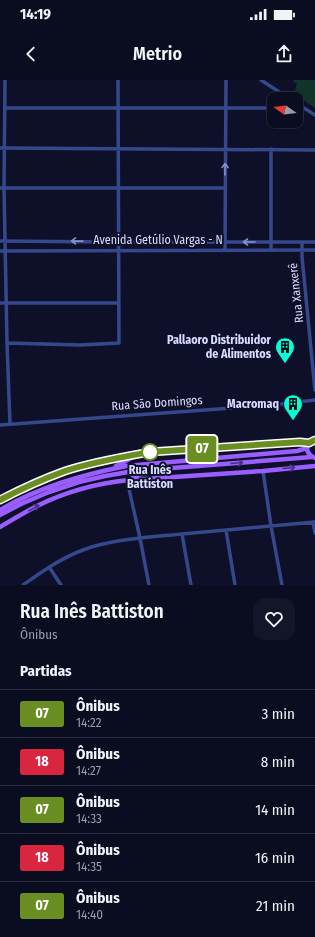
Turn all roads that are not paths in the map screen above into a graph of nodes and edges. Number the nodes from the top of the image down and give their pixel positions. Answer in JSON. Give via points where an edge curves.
{"nodes":[{"id":1,"x":5,"y":80,"type":"edge"},
{"id":2,"x":118,"y":80,"type":"edge"},
{"id":3,"x":226,"y":80,"type":"edge"},
{"id":4,"x":260,"y":80,"type":"edge"},
{"id":5,"x":279,"y":92,"type":"edge"},
{"id":6,"x":5,"y":108,"type":"junction"},
{"id":7,"x":119,"y":108,"type":"junction"},
{"id":8,"x":226,"y":108,"type":"junction"},
{"id":9,"x":267,"y":108,"type":"edge"},
{"id":10,"x":303,"y":108,"type":"edge"},
{"id":11,"x":315,"y":115,"type":"edge"},
{"id":12,"x":0,"y":148,"type":"edge"},
{"id":13,"x":5,"y":148,"type":"junction"},
{"id":14,"x":118,"y":149,"type":"junction"},
{"id":15,"x":226,"y":149,"type":"junction"},
{"id":16,"x":271,"y":149,"type":"junction"},
{"id":17,"x":315,"y":150,"type":"edge"},
{"id":18,"x":2,"y":188,"type":"edge"},
{"id":19,"x":119,"y":188,"type":"junction"},
{"id":20,"x":225,"y":188,"type":"junction"},
{"id":21,"x":0,"y":240,"type":"edge"},
{"id":22,"x":6,"y":240,"type":"junction"},
{"id":23,"x":119,"y":242,"type":"junction"},
{"id":24,"x":225,"y":242,"type":"junction"},
{"id":25,"x":271,"y":242,"type":"junction"},
{"id":26,"x":302,"y":242,"type":"junction"},
{"id":27,"x":315,"y":242,"type":"edge"},
{"id":28,"x":119,"y":250,"type":"junction"},
{"id":29,"x":225,"y":250,"type":"junction"},
{"id":30,"x":271,"y":250,"type":"junction"},
{"id":31,"x":302,"y":250,"type":"junction"},
{"id":32,"x":315,"y":250,"type":"edge"},
{"id":33,"x":0,"y":251,"type":"edge"},
{"id":34,"x":6,"y":251,"type":"junction"},
{"id":35,"x":6,"y":302,"type":"junction"},
{"id":36,"x":0,"y":303,"type":"edge"},
{"id":37,"x":119,"y":303,"type":"junction"},
{"id":38,"x":7,"y":343,"type":"junction"},
{"id":39,"x":315,"y":390,"type":"edge"},
{"id":40,"x":315,"y":400,"type":"edge"},
{"id":41,"x":10,"y":424,"type":"junction"},
{"id":42,"x":0,"y":425,"type":"edge"},
{"id":43,"x":315,"y":440,"type":"edge"},
{"id":44,"x":309,"y":443,"type":"junction"},
{"id":45,"x":307,"y":448,"type":"junction"},
{"id":46,"x":139,"y":454,"type":"junction"},
{"id":47,"x":313,"y":457,"type":"edge"},
{"id":48,"x":315,"y":466,"type":"edge"},
{"id":49,"x":172,"y":468,"type":"junction"},
{"id":50,"x":111,"y":469,"type":"junction"},
{"id":51,"x":263,"y":471,"type":"junction"},
{"id":52,"x":128,"y":480,"type":"junction"},
{"id":53,"x":0,"y":500,"type":"edge"},
{"id":54,"x":0,"y":510,"type":"edge"},
{"id":55,"x":0,"y":515,"type":"edge"},
{"id":56,"x":314,"y":522,"type":"edge"},
{"id":57,"x":271,"y":526,"type":"junction"},
{"id":58,"x":0,"y":527,"type":"edge"},
{"id":59,"x":226,"y":530,"type":"junction"},
{"id":60,"x":315,"y":533,"type":"edge"},
{"id":61,"x":182,"y":534,"type":"junction"},
{"id":62,"x":140,"y":538,"type":"junction"},
{"id":63,"x":49,"y":567,"type":"junction"},
{"id":64,"x":23,"y":585,"type":"edge"},
{"id":65,"x":61,"y":585,"type":"edge"},
{"id":66,"x":149,"y":585,"type":"edge"},
{"id":67,"x":191,"y":585,"type":"edge"},
{"id":68,"x":235,"y":585,"type":"edge"},
{"id":69,"x":282,"y":585,"type":"edge"}],
"edges":[{"from":1,"to":6,"type":"street"},
{"from":2,"to":7,"type":"street"},
{"from":3,"to":8,"type":"street"},
{"from":4,"to":5,"type":"street"},
{"from":6,"to":7,"type":"street"},
{"from":6,"to":13,"type":"street"},
{"from":7,"to":8,"type":"street"},
{"from":7,"to":14,"type":"street"},
{"from":8,"to":9,"type":"street"},
{"from":8,"to":15,"type":"street"},
{"from":10,"to":11,"type":"street"},
{"from":12,"to":13,"type":"street"},
{"from":13,"to":14,"type":"street"},
{"from":13,"to":18,"type":"street"},
{"from":14,"to":15,"type":"street"},
{"from":14,"to":19,"type":"street"},
{"from":15,"to":16,"type":"street"},
{"from":20,"to":15,"type":"street","one_way":true},
{"from":16,"to":17,"type":"street"},
{"from":16,"to":25,"type":"street"},
{"from":18,"to":19,"type":"street"},
{"from":18,"to":22,"type":"street"},
{"from":19,"to":20,"type":"street"},
{"from":19,"to":23,"type":"street"},
{"from":20,"to":24,"type":"street"},
{"from":21,"to":22,"type":"street","name":"Avenida Getúlio Vargas - N"},
{"from":23,"to":22,"type":"street","name":"Avenida Getúlio Vargas - N","one_way":true},
{"from":22,"to":34,"type":"street"},
{"from":23,"to":24,"type":"street","name":"Avenida Getúlio Vargas - N"},
{"from":23,"to":28,"type":"street"},
{"from":25,"to":24,"type":"street","name":"Avenida Getúlio Vargas - N","one_way":true},
{"from":24,"to":29,"type":"street"},
{"from":25,"to":26,"type":"street","name":"Avenida Getúlio Vargas - N"},
{"from":25,"to":30,"type":"street"},
{"from":26,"to":27,"type":"street","name":"Avenida Getúlio Vargas - N"},
{"from":26,"to":31,"type":"street","name":"Rua Xanxerê"},
{"from":28,"to":29,"type":"street","name":"Avenida Getúlio Vargas - N"},
{"from":28,"to":34,"type":"street","name":"Avenida Getúlio Vargas - N"},
{"from":28,"to":37,"type":"street"},
{"from":29,"to":30,"type":"street","name":"Avenida Getúlio Vargas - N"},
{"from":30,"to":31,"type":"street","name":"Avenida Getúlio Vargas - N"},
{"from":31,"to":32,"type":"street","name":"Avenida Getúlio Vargas - N"},
{"from":31,"to":39,"type":"street","name":"Rua Xanxerê"},
{"from":33,"to":34,"type":"street","name":"Avenida Getúlio Vargas - N"},
{"from":34,"to":35,"type":"street"},
{"from":35,"to":36,"type":"street"},
{"from":35,"to":37,"type":"street"},
{"from":35,"to":38,"type":"street"},
{"from":37,"to":38,"type":"street","via":[[119,343]]},
{"from":38,"to":41,"type":"street"},
{"from":40,"to":41,"type":"street","name":"Rua São Domingos"},
{"from":41,"to":42,"type":"street","name":"Rua São Domingos"},
{"from":43,"to":44,"type":"main road"},
{"from":44,"to":45,"type":"main road"},
{"from":44,"to":46,"type":"main road"},
{"from":45,"to":47,"type":"main road"},
{"from":45,"to":50,"type":"main road"},
{"from":46,"to":50,"type":"main road"},
{"from":46,"to":53,"type":"main road","via":[[80,466]]},
{"from":49,"to":47,"type":"main road","one_way":true},
{"from":51,"to":48,"type":"main road","one_way":true},
{"from":49,"to":52,"type":"main road","via":[[137,475]]},
{"from":49,"to":55,"type":"main road","via":[[128,472],[79,482],[21,504]]},
{"from":50,"to":54,"type":"main road","via":[[47,487]]},
{"from":51,"to":52,"type":"main road"},
{"from":51,"to":57,"type":"street"},
{"from":58,"to":52,"type":"main road","one_way":true,"via":[[56,497]]},
{"from":52,"to":62,"type":"street"},
{"from":56,"to":57,"type":"street"},
{"from":56,"to":60,"type":"street"},
{"from":57,"to":59,"type":"street"},
{"from":57,"to":69,"type":"street"},
{"from":59,"to":61,"type":"street"},
{"from":59,"to":68,"type":"street"},
{"from":61,"to":62,"type":"street"},
{"from":61,"to":67,"type":"street"},
{"from":62,"to":63,"type":"street","via":[[85,549]]},
{"from":62,"to":66,"type":"street"},
{"from":63,"to":64,"type":"street"},
{"from":63,"to":65,"type":"street"}]}
